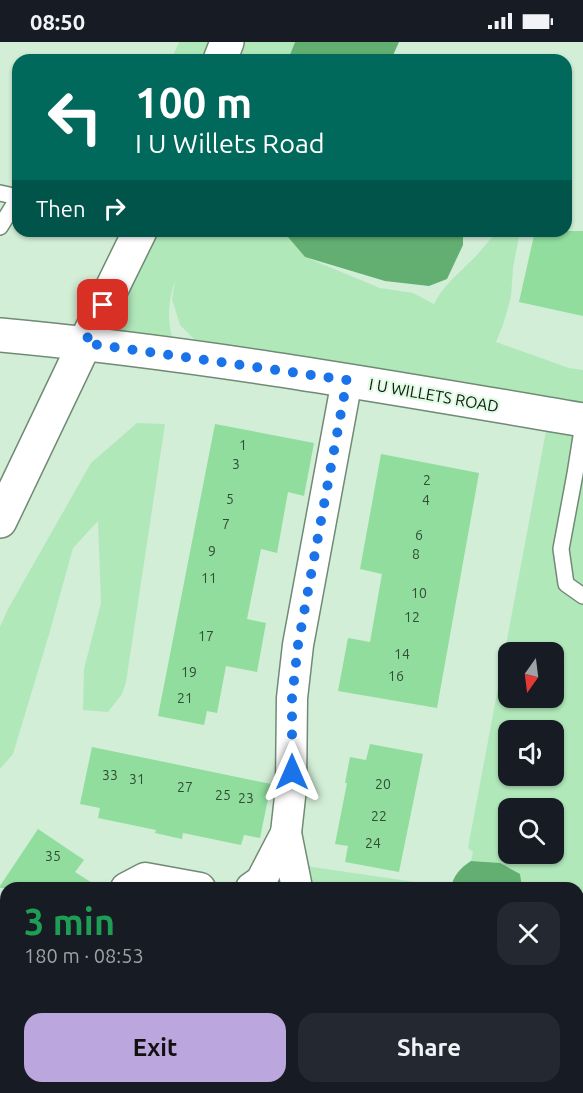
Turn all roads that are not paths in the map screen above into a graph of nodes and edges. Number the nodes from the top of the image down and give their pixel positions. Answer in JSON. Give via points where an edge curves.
{"nodes":[{"id":1,"x":12,"y":208,"type":"edge"},
{"id":2,"x":0,"y":227,"type":"edge"},
{"id":3,"x":137,"y":237,"type":"edge"},
{"id":4,"x":0,"y":335,"type":"edge"},
{"id":5,"x":85,"y":343,"type":"junction"},
{"id":6,"x":347,"y":380,"type":"junction"},
{"id":7,"x":583,"y":422,"type":"edge"},
{"id":8,"x":0,"y":521,"type":"edge"},
{"id":9,"x":583,"y":596,"type":"edge"},
{"id":10,"x":286,"y":833,"type":"junction"},
{"id":11,"x":137,"y":882,"type":"edge"},
{"id":12,"x":167,"y":882,"type":"edge"},
{"id":13,"x":259,"y":882,"type":"edge"},
{"id":14,"x":296,"y":882,"type":"edge"}],
"edges":[{"from":1,"to":2,"type":"lane"},
{"from":3,"to":5,"type":"street"},
{"from":4,"to":5,"type":"street","name":"I U WILLETS ROAD"},
{"from":5,"to":6,"type":"street","name":"I U WILLETS ROAD"},
{"from":5,"to":8,"type":"street"},
{"from":6,"to":7,"type":"street","name":"I U WILLETS ROAD"},
{"from":6,"to":10,"type":"street","via":[[296,655]]},
{"from":7,"to":9,"type":"lane","via":[[561,549],[566,584]]},
{"from":10,"to":13,"type":"street"},
{"from":10,"to":14,"type":"street"},
{"from":11,"to":12,"type":"street","via":[[145,878]]}]}
